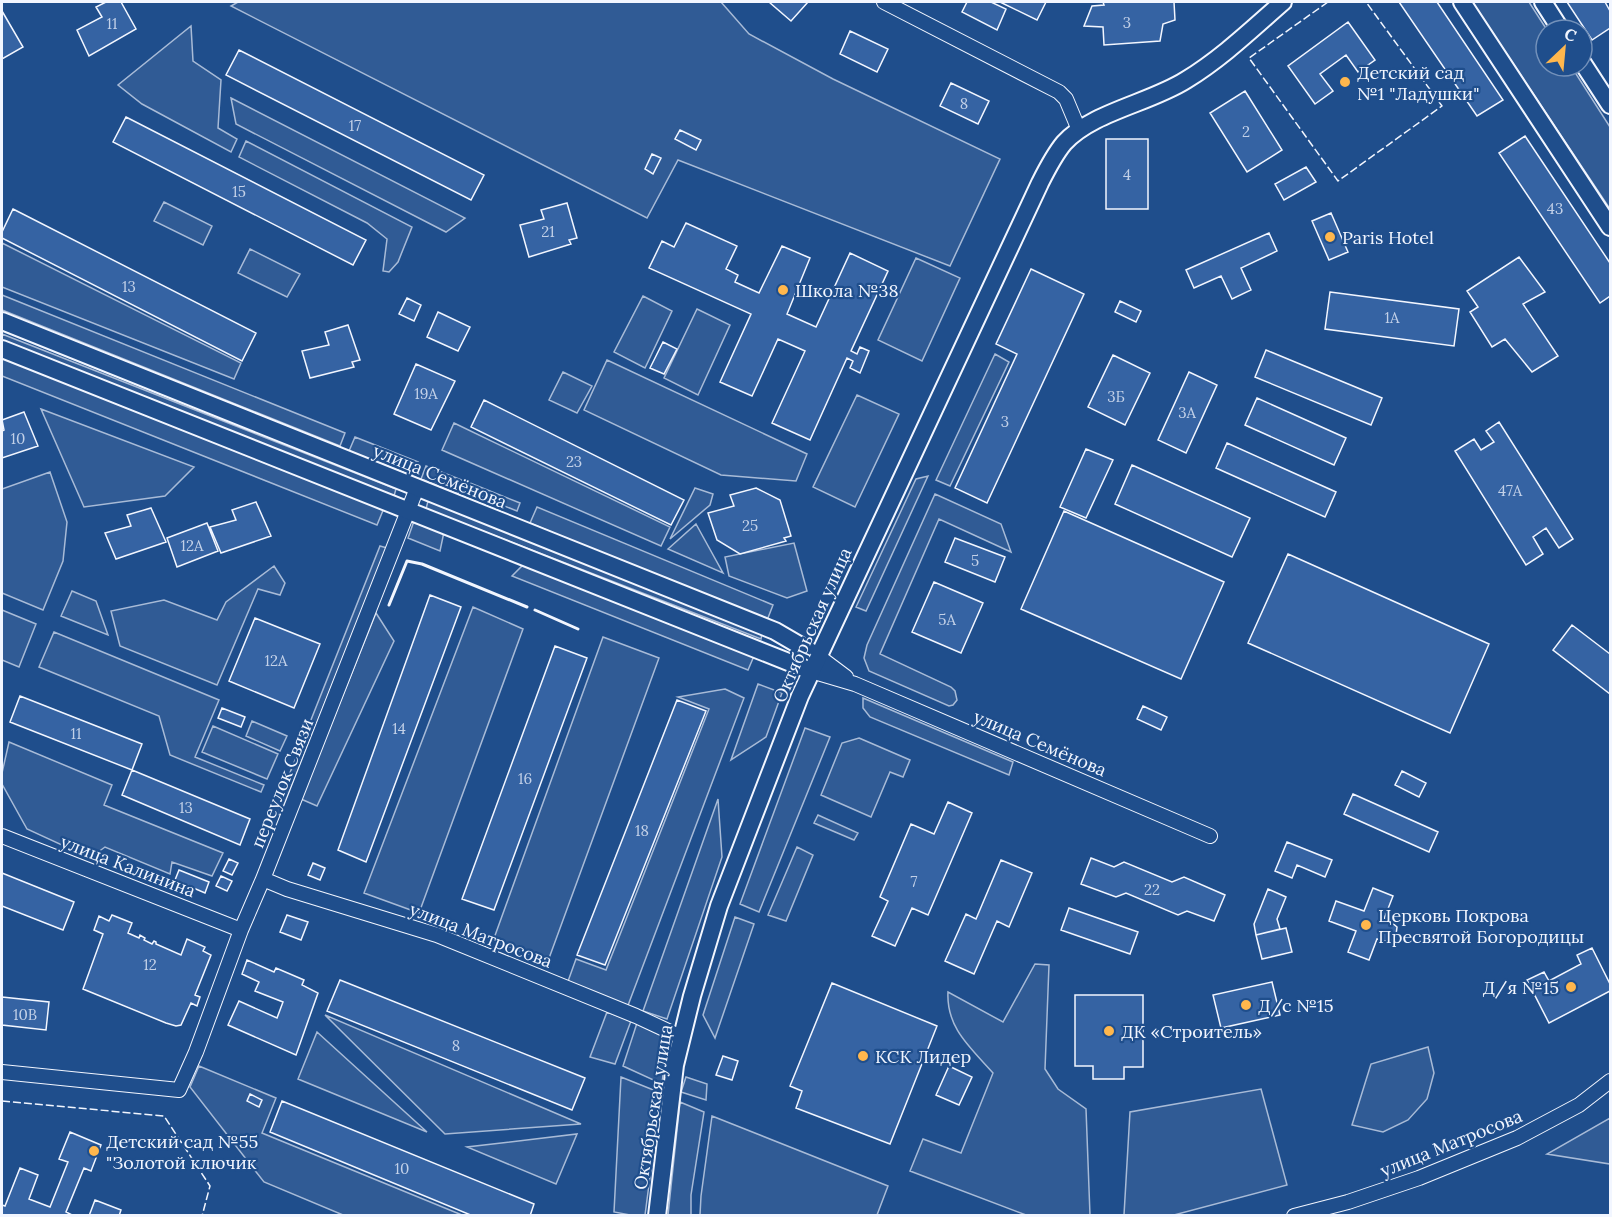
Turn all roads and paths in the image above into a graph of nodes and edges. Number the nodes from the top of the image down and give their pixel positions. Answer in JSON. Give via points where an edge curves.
{"nodes":[{"id":1,"x":884,"y":2,"type":"edge"},
{"id":2,"x":1283,"y":2,"type":"edge"},
{"id":3,"x":1462,"y":2,"type":"edge"},
{"id":4,"x":1542,"y":2,"type":"edge"},
{"id":5,"x":1553,"y":18,"type":"edge"},
{"id":6,"x":1593,"y":78,"type":"edge"},
{"id":7,"x":1611,"y":105,"type":"edge"},
{"id":8,"x":1079,"y":130,"type":"junction"},
{"id":9,"x":1611,"y":227,"type":"edge"},
{"id":10,"x":2,"y":321,"type":"edge"},
{"id":11,"x":2,"y":349,"type":"edge"},
{"id":12,"x":417,"y":488,"type":"junction"},
{"id":13,"x":409,"y":511,"type":"junction"},
{"id":14,"x":814,"y":664,"type":"junction"},
{"id":15,"x":2,"y":836,"type":"edge"},
{"id":16,"x":1210,"y":836,"type":"dead end"},
{"id":17,"x":263,"y":879,"type":"junction"},
{"id":18,"x":241,"y":930,"type":"junction"},
{"id":19,"x":681,"y":1037,"type":"junction"},
{"id":20,"x":2,"y":1072,"type":"edge"},
{"id":21,"x":1611,"y":1081,"type":"edge"},
{"id":22,"x":657,"y":1215,"type":"edge"},
{"id":23,"x":1294,"y":1215,"type":"edge"}],
"edges":[{"from":1,"to":8,"type":"street","via":[[1059,92]]},
{"from":2,"to":8,"type":"street","name":"Октябрьская улица","via":[[1218,59],[1185,81]]},
{"from":3,"to":9,"type":"street"},
{"from":4,"to":5,"type":"street"},
{"from":6,"to":7,"type":"street"},
{"from":8,"to":14,"type":"street","name":"Октябрьская улица","via":[[1065,142],[1040,183]]},
{"from":10,"to":12,"type":"street","name":"улица Семёнова"},
{"from":11,"to":13,"type":"street","name":"улица Семёнова"},
{"from":12,"to":13,"type":"street","name":"переулок Связи"},
{"from":12,"to":14,"type":"street","name":"улица Семёнова","via":[[775,631]]},
{"from":13,"to":14,"type":"street","name":"улица Семёнова"},
{"from":13,"to":17,"type":"street","name":"переулок Связи"},
{"from":14,"to":16,"type":"street","name":"улица Семёнова"},
{"from":14,"to":19,"type":"street","name":"Октябрьская улица","via":[[718,906]]},
{"from":15,"to":18,"type":"street","name":"улица Калинина"},
{"from":17,"to":18,"type":"street","name":"переулок Связи"},
{"from":17,"to":19,"type":"street","name":"улица Матросова","via":[[437,935]]},
{"from":18,"to":20,"type":"street","name":"переулок Связи","via":[[180,1090]]},
{"from":19,"to":22,"type":"street","name":"Октябрьская улица"},
{"from":21,"to":23,"type":"street","name":"улица Матросова","via":[[1579,1105],[1517,1138],[1419,1178]]}]}
